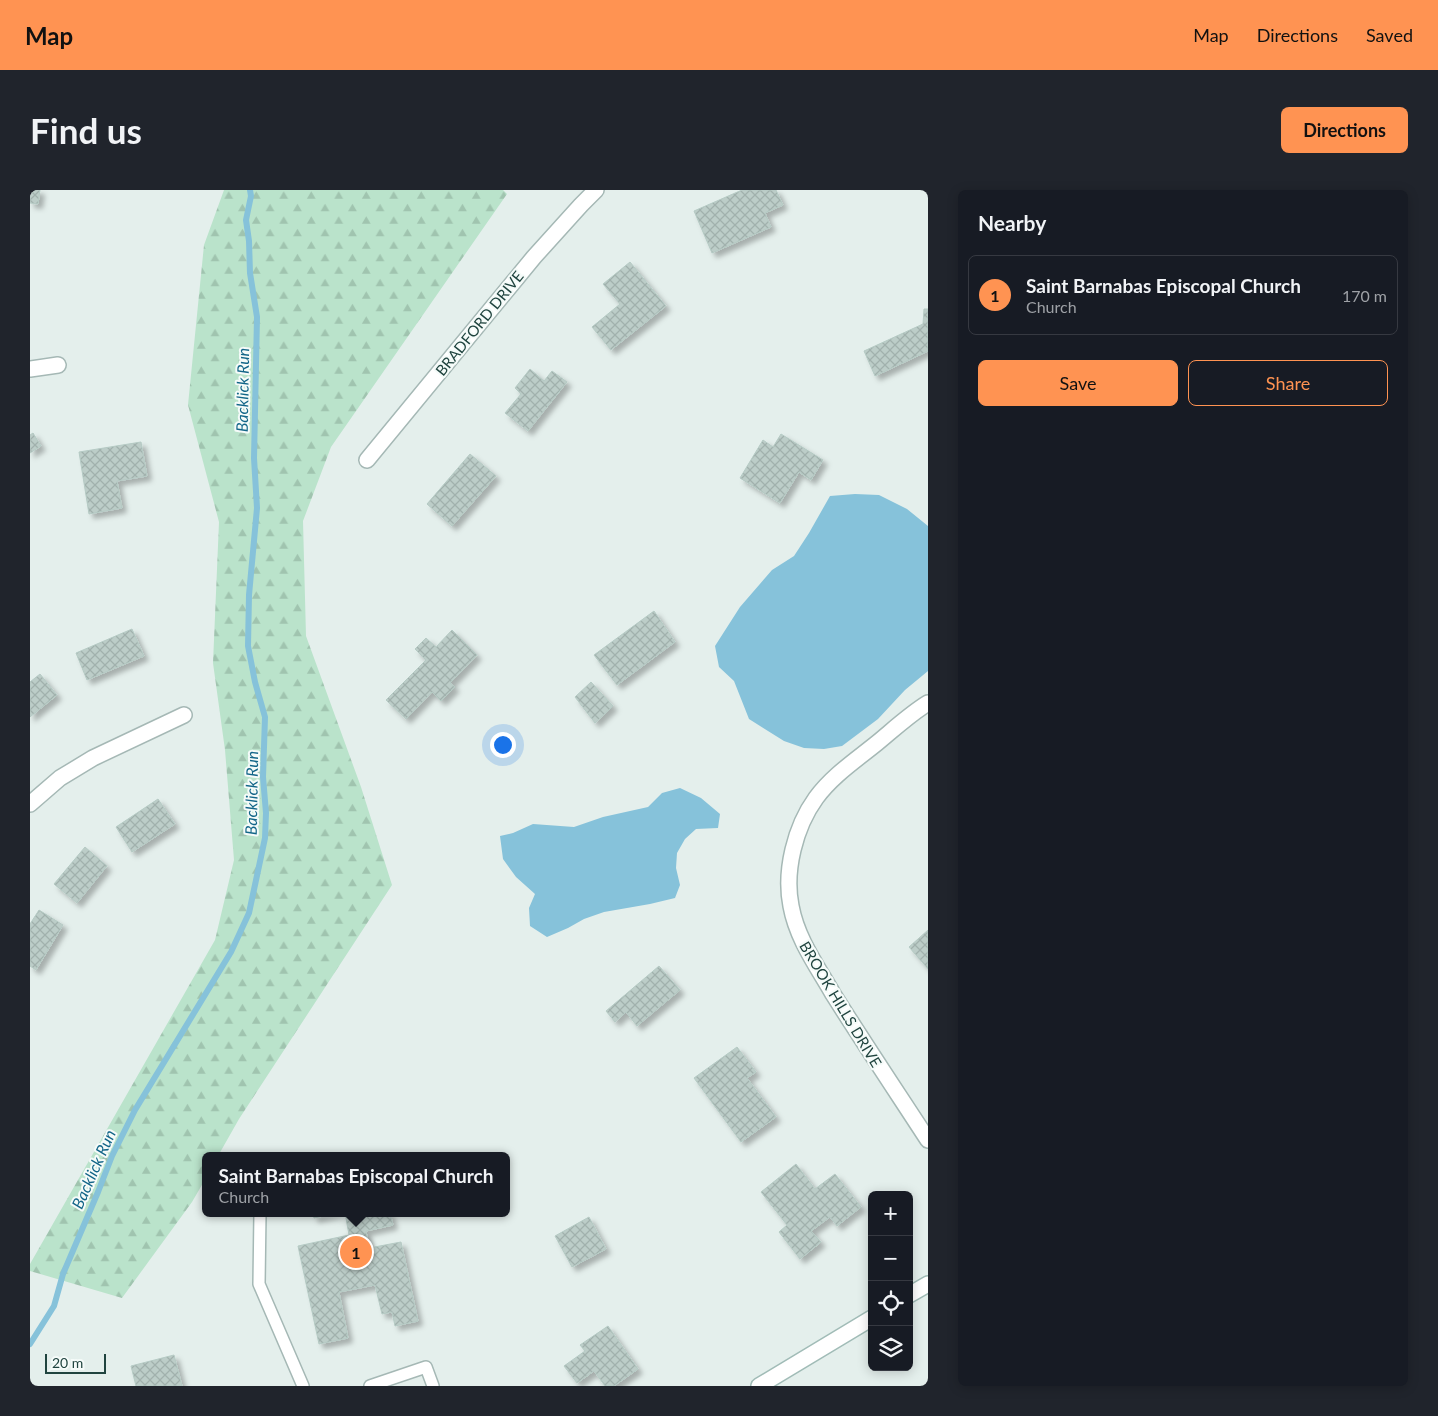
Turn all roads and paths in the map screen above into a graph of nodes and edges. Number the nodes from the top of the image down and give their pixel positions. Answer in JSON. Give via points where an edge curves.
{"nodes":[{"id":1,"x":596,"y":190,"type":"edge"},
{"id":2,"x":58,"y":365,"type":"dead end"},
{"id":3,"x":30,"y":369,"type":"edge"},
{"id":4,"x":367,"y":460,"type":"dead end"},
{"id":5,"x":928,"y":703,"type":"edge"},
{"id":6,"x":184,"y":715,"type":"dead end"},
{"id":7,"x":30,"y":804,"type":"edge"},
{"id":8,"x":928,"y":1140,"type":"edge"},
{"id":9,"x":260,"y":1217,"type":"edge"},
{"id":10,"x":928,"y":1284,"type":"edge"},
{"id":11,"x":913,"y":1293,"type":"edge"},
{"id":12,"x":868,"y":1320,"type":"edge"},
{"id":13,"x":303,"y":1386,"type":"edge"},
{"id":14,"x":370,"y":1386,"type":"edge"},
{"id":15,"x":433,"y":1386,"type":"edge"},
{"id":16,"x":759,"y":1386,"type":"edge"}],
"edges":[{"from":1,"to":4,"type":"street","name":"BRADFORD DRIVE","via":[[534,257]]},
{"from":2,"to":3,"type":"street"},
{"from":5,"to":8,"type":"street","name":"BROOK HILLS DRIVE","via":[[836,775],[816,798],[793,850],[789,879],[797,928],[808,951]]},
{"from":6,"to":7,"type":"street","via":[[93,758],[60,778]]},
{"from":9,"to":13,"type":"lane","via":[[259,1284]]},
{"from":10,"to":11,"type":"street"},
{"from":12,"to":16,"type":"street"},
{"from":14,"to":15,"type":"lane","via":[[426,1367]]}]}
